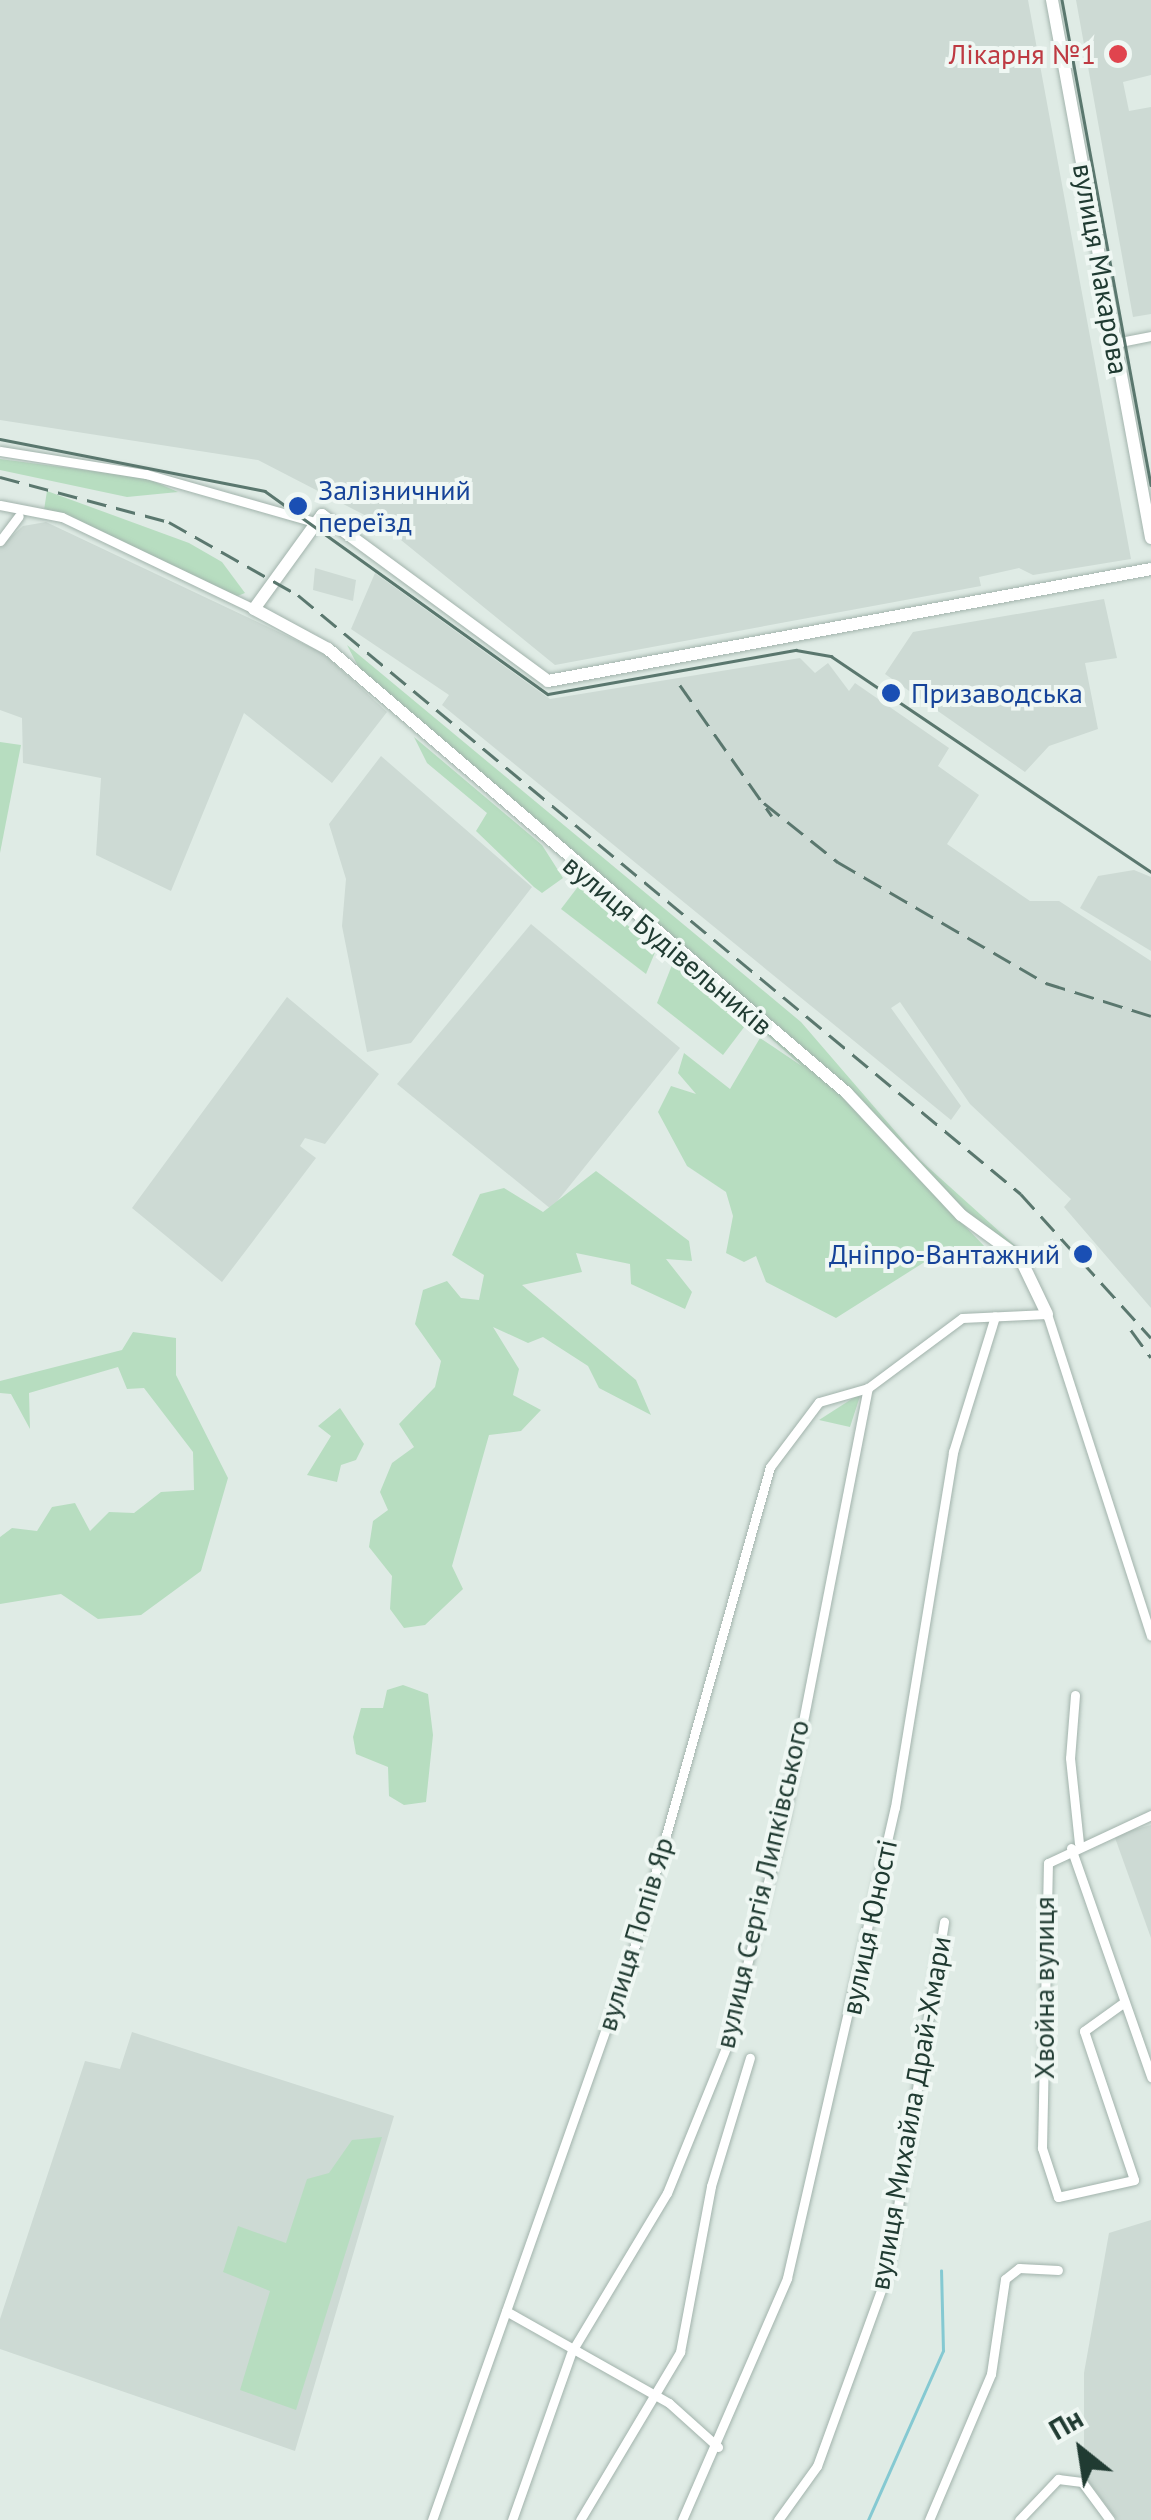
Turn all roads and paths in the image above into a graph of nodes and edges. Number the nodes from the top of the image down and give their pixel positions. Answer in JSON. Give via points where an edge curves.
{"nodes":[{"id":1,"x":1052,"y":0,"type":"edge"},
{"id":2,"x":1151,"y":336,"type":"edge"},
{"id":3,"x":1115,"y":343,"type":"junction"},
{"id":4,"x":0,"y":451,"type":"edge"},
{"id":5,"x":0,"y":505,"type":"edge"},
{"id":6,"x":19,"y":516,"type":"junction"},
{"id":7,"x":312,"y":521,"type":"junction"},
{"id":8,"x":1151,"y":538,"type":"edge"},
{"id":9,"x":0,"y":542,"type":"edge"},
{"id":10,"x":1151,"y":569,"type":"edge"},
{"id":11,"x":254,"y":609,"type":"junction"},
{"id":12,"x":1048,"y":1314,"type":"junction"},
{"id":13,"x":996,"y":1316,"type":"junction"},
{"id":14,"x":868,"y":1388,"type":"junction"},
{"id":15,"x":1151,"y":1636,"type":"edge"},
{"id":16,"x":1076,"y":1695,"type":"dead end"},
{"id":17,"x":1151,"y":1815,"type":"edge"},
{"id":18,"x":1075,"y":1846,"type":"junction"},
{"id":19,"x":944,"y":1922,"type":"dead end"},
{"id":20,"x":1124,"y":2003,"type":"junction"},
{"id":21,"x":750,"y":2058,"type":"dead end"},
{"id":22,"x":1151,"y":2077,"type":"edge"},
{"id":23,"x":1058,"y":2270,"type":"dead end"},
{"id":24,"x":506,"y":2311,"type":"junction"},
{"id":25,"x":572,"y":2351,"type":"junction"},
{"id":26,"x":653,"y":2398,"type":"junction"},
{"id":27,"x":718,"y":2447,"type":"junction"},
{"id":28,"x":432,"y":2520,"type":"edge"},
{"id":29,"x":512,"y":2520,"type":"edge"},
{"id":30,"x":580,"y":2520,"type":"edge"},
{"id":31,"x":682,"y":2520,"type":"edge"},
{"id":32,"x":778,"y":2520,"type":"edge"},
{"id":33,"x":930,"y":2520,"type":"edge"},
{"id":34,"x":1018,"y":2520,"type":"edge"},
{"id":35,"x":1110,"y":2520,"type":"edge"}],
"edges":[{"from":1,"to":3,"type":"street","name":"вулиця Макарова"},
{"from":2,"to":3,"type":"street"},
{"from":3,"to":8,"type":"street","name":"вулиця Макарова"},
{"from":4,"to":7,"type":"street","via":[[146,474]]},
{"from":5,"to":6,"type":"street","name":"вулиця Будівельників"},
{"from":6,"to":9,"type":"street"},
{"from":6,"to":11,"type":"street","name":"вулиця Будівельників","via":[[62,518]]},
{"from":7,"to":10,"type":"street","via":[[336,520],[548,680]]},
{"from":7,"to":11,"type":"street"},
{"from":11,"to":12,"type":"street","name":"вулиця Будівельників","via":[[328,648],[847,1094],[961,1216],[1020,1258]]},
{"from":12,"to":13,"type":"street"},
{"from":12,"to":15,"type":"street"},
{"from":13,"to":14,"type":"street","via":[[962,1318]]},
{"from":13,"to":27,"type":"street","name":"вулиця Юності","via":[[953,1452],[894,1807],[787,2278]]},
{"from":14,"to":24,"type":"street","name":"вулиця Попів Яр","via":[[820,1402],[770,1467],[633,1952]]},
{"from":14,"to":25,"type":"street","name":"вулиця Сергія Липківського","via":[[785,1814],[726,2048],[667,2193]]},
{"from":16,"to":18,"type":"street","via":[[1070,1758]]},
{"from":17,"to":18,"type":"street"},
{"from":18,"to":20,"type":"street"},
{"from":18,"to":20,"type":"street","name":"Хвойна вулиця","via":[[1048,1863],[1040,1934],[1049,1989],[1042,2148],[1058,2198],[1134,2180],[1084,2031]]},
{"from":19,"to":32,"type":"street","name":"вулиця Михайла Драй-Хмари","via":[[887,2274],[817,2466]]},
{"from":20,"to":22,"type":"street"},
{"from":21,"to":26,"type":"street","name":"вулиця Сергія Липківського","via":[[712,2186],[680,2352]]},
{"from":23,"to":33,"type":"street","via":[[1018,2268],[1005,2279],[991,2374]]},
{"from":24,"to":25,"type":"street"},
{"from":24,"to":28,"type":"street","name":"вулиця Попів Яр"},
{"from":25,"to":26,"type":"street"},
{"from":25,"to":29,"type":"street","name":"вулиця Сергія Липківського"},
{"from":26,"to":27,"type":"street","via":[[694,2419]]},
{"from":26,"to":30,"type":"street","name":"вулиця Сергія Липківського"},
{"from":27,"to":31,"type":"street","name":"вулиця Юності"},
{"from":34,"to":35,"type":"street","via":[[1058,2479],[1082,2482]]}]}
